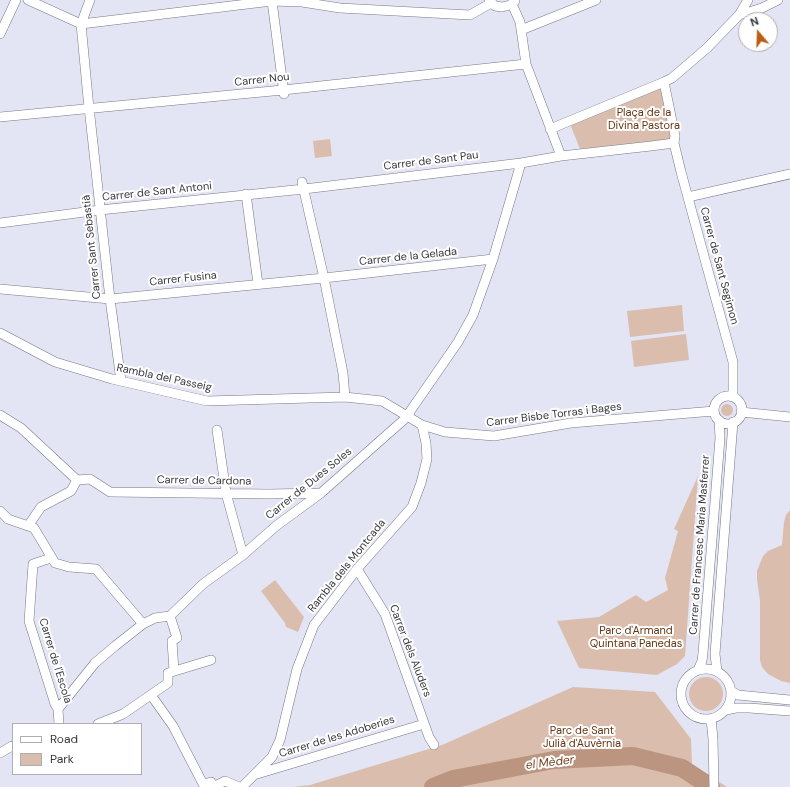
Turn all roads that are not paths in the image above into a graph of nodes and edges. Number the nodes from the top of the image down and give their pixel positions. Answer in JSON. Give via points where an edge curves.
{"nodes":[{"id":1,"x":16,"y":0,"type":"edge"},
{"id":2,"x":28,"y":0,"type":"edge"},
{"id":3,"x":90,"y":0,"type":"edge"},
{"id":4,"x":596,"y":0,"type":"edge"},
{"id":5,"x":748,"y":0,"type":"edge"},
{"id":6,"x":754,"y":0,"type":"edge"},
{"id":7,"x":778,"y":0,"type":"edge"},
{"id":8,"x":272,"y":1,"type":"edge"},
{"id":9,"x":490,"y":2,"type":"edge"},
{"id":10,"x":514,"y":2,"type":"edge"},
{"id":11,"x":340,"y":4,"type":"edge"},
{"id":12,"x":762,"y":8,"type":"junction"},
{"id":13,"x":741,"y":12,"type":"edge"},
{"id":14,"x":749,"y":12,"type":"edge"},
{"id":15,"x":738,"y":16,"type":"edge"},
{"id":16,"x":81,"y":24,"type":"junction"},
{"id":17,"x":521,"y":30,"type":"junction"},
{"id":18,"x":0,"y":34,"type":"edge"},
{"id":19,"x":526,"y":64,"type":"junction"},
{"id":20,"x":664,"y":82,"type":"junction"},
{"id":21,"x":283,"y":92,"type":"junction"},
{"id":22,"x":89,"y":109,"type":"junction"},
{"id":23,"x":0,"y":117,"type":"edge"},
{"id":24,"x":550,"y":129,"type":"junction"},
{"id":25,"x":674,"y":143,"type":"junction"},
{"id":26,"x":561,"y":156,"type":"junction"},
{"id":27,"x":521,"y":163,"type":"junction"},
{"id":28,"x":790,"y":174,"type":"edge"},
{"id":29,"x":303,"y":185,"type":"junction"},
{"id":30,"x":246,"y":194,"type":"junction"},
{"id":31,"x":688,"y":197,"type":"junction"},
{"id":32,"x":100,"y":210,"type":"junction"},
{"id":33,"x":0,"y":223,"type":"edge"},
{"id":34,"x":493,"y":259,"type":"junction"},
{"id":35,"x":324,"y":278,"type":"junction"},
{"id":36,"x":258,"y":284,"type":"junction"},
{"id":37,"x":0,"y":289,"type":"edge"},
{"id":38,"x":110,"y":298,"type":"junction"},
{"id":39,"x":0,"y":334,"type":"edge"},
{"id":40,"x":121,"y":381,"type":"junction"},
{"id":41,"x":345,"y":397,"type":"junction"},
{"id":42,"x":733,"y":397,"type":"junction"},
{"id":43,"x":714,"y":411,"type":"junction"},
{"id":44,"x":741,"y":412,"type":"junction"},
{"id":45,"x":0,"y":415,"type":"edge"},
{"id":46,"x":407,"y":416,"type":"junction"},
{"id":47,"x":790,"y":417,"type":"edge"},
{"id":48,"x":719,"y":420,"type":"junction"},
{"id":49,"x":733,"y":422,"type":"junction"},
{"id":50,"x":422,"y":425,"type":"junction"},
{"id":51,"x":217,"y":430,"type":"dead end"},
{"id":52,"x":76,"y":480,"type":"junction"},
{"id":53,"x":226,"y":493,"type":"junction"},
{"id":54,"x":321,"y":493,"type":"junction"},
{"id":55,"x":0,"y":511,"type":"edge"},
{"id":56,"x":4,"y":521,"type":"edge"},
{"id":57,"x":28,"y":526,"type":"junction"},
{"id":58,"x":243,"y":555,"type":"junction"},
{"id":59,"x":51,"y":558,"type":"junction"},
{"id":60,"x":357,"y":569,"type":"junction"},
{"id":61,"x":170,"y":616,"type":"junction"},
{"id":62,"x":143,"y":624,"type":"junction"},
{"id":63,"x":211,"y":660,"type":"dead end"},
{"id":64,"x":698,"y":670,"type":"junction"},
{"id":65,"x":174,"y":671,"type":"junction"},
{"id":66,"x":717,"y":671,"type":"junction"},
{"id":67,"x":731,"y":691,"type":"junction"},
{"id":68,"x":151,"y":695,"type":"junction"},
{"id":69,"x":790,"y":700,"type":"edge"},
{"id":70,"x":58,"y":709,"type":"junction"},
{"id":71,"x":726,"y":710,"type":"junction"},
{"id":72,"x":790,"y":711,"type":"edge"},
{"id":73,"x":711,"y":719,"type":"junction"},
{"id":74,"x":59,"y":723,"type":"edge"},
{"id":75,"x":100,"y":723,"type":"edge"},
{"id":76,"x":424,"y":724,"type":"junction"},
{"id":77,"x":434,"y":745,"type":"dead end"},
{"id":78,"x":12,"y":746,"type":"edge"},
{"id":79,"x":0,"y":753,"type":"edge"},
{"id":80,"x":256,"y":774,"type":"junction"},
{"id":81,"x":242,"y":786,"type":"edge"},
{"id":82,"x":213,"y":787,"type":"edge"},
{"id":83,"x":714,"y":787,"type":"edge"}],
"edges":[{"from":1,"to":18,"type":"street"},
{"from":2,"to":16,"type":"street"},
{"from":3,"to":16,"type":"street"},
{"from":4,"to":17,"type":"street"},
{"from":5,"to":13,"type":"street"},
{"from":6,"to":12,"type":"street"},
{"from":7,"to":12,"type":"street"},
{"from":8,"to":11,"type":"street"},
{"from":8,"to":16,"type":"street"},
{"from":8,"to":21,"type":"street"},
{"from":9,"to":10,"type":"street","via":[[502,7]]},
{"from":9,"to":11,"type":"street","via":[[470,15]]},
{"from":10,"to":17,"type":"street"},
{"from":12,"to":14,"type":"street"},
{"from":15,"to":20,"type":"street","via":[[707,48]]},
{"from":16,"to":22,"type":"street","name":"Carrer Sant Sebastià"},
{"from":17,"to":19,"type":"street"},
{"from":19,"to":21,"type":"street","name":"Carrer Nou"},
{"from":19,"to":24,"type":"street"},
{"from":20,"to":24,"type":"street"},
{"from":20,"to":25,"type":"street","via":[[675,136]]},
{"from":21,"to":22,"type":"street","name":"Carrer Nou"},
{"from":22,"to":23,"type":"street","name":"Carrer Nou"},
{"from":22,"to":32,"type":"street","name":"Carrer Sant Sebastià"},
{"from":24,"to":26,"type":"street"},
{"from":25,"to":26,"type":"street"},
{"from":25,"to":31,"type":"street","name":"Carrer de Sant Segimon"},
{"from":26,"to":27,"type":"street","name":"Carrer de Sant Pau"},
{"from":27,"to":29,"type":"street","name":"Carrer de Sant Pau"},
{"from":27,"to":34,"type":"street","name":"Carrer de Dues Soles"},
{"from":28,"to":31,"type":"street"},
{"from":29,"to":30,"type":"street","name":"Carrer de Sant Pau"},
{"from":29,"to":35,"type":"street"},
{"from":30,"to":32,"type":"street","name":"Carrer de Sant Antoni"},
{"from":30,"to":36,"type":"street"},
{"from":31,"to":42,"type":"street","name":"Carrer de Sant Segimon","via":[[733,362]]},
{"from":32,"to":33,"type":"street","name":"Carrer de Sant Antoni"},
{"from":32,"to":38,"type":"street","name":"Carrer Sant Sebastià"},
{"from":34,"to":35,"type":"street","name":"Carrer de la Gelada"},
{"from":34,"to":46,"type":"street","name":"Carrer de Dues Soles","via":[[470,322]]},
{"from":35,"to":36,"type":"street","name":"Carrer de la Gelada"},
{"from":35,"to":41,"type":"street","via":[[343,373]]},
{"from":36,"to":38,"type":"street","name":"Carrer Fusina"},
{"from":37,"to":38,"type":"street","name":"Carrer Fusina"},
{"from":38,"to":40,"type":"street","name":"Carrer Sant Sebastià"},
{"from":39,"to":40,"type":"street","name":"Rambla del Passeig","via":[[55,362]]},
{"from":40,"to":41,"type":"street","name":"Rambla del Passeig","via":[[207,401]]},
{"from":41,"to":46,"type":"street","name":"Rambla del Passeig","via":[[382,401]]},
{"from":42,"to":43,"type":"street","via":[[724,396],[718,400]]},
{"from":42,"to":44,"type":"street","via":[[740,404]]},
{"from":43,"to":48,"type":"street"},
{"from":43,"to":50,"type":"street","name":"Carrer Bisbe Torras i Bages","via":[[571,423],[494,436],[445,432]]},
{"from":44,"to":47,"type":"street"},
{"from":44,"to":49,"type":"street","via":[[739,418]]},
{"from":45,"to":52,"type":"street","via":[[21,428]]},
{"from":46,"to":50,"type":"street","name":"Rambla del Passeig"},
{"from":46,"to":54,"type":"street","name":"Carrer de Dues Soles"},
{"from":48,"to":49,"type":"street"},
{"from":48,"to":64,"type":"street","name":"Carrer de Francesc Maria Masferrer","via":[[720,438],[704,653]]},
{"from":49,"to":66,"type":"street","name":"Carrer de Francesc Maria Masferrer","via":[[715,654]]},
{"from":50,"to":60,"type":"street","name":"Rambla dels Montcada","via":[[427,459],[412,507]]},
{"from":51,"to":53,"type":"street"},
{"from":52,"to":53,"type":"street","name":"Carrer de Cardona","via":[[90,479],[110,492]]},
{"from":52,"to":57,"type":"street","via":[[71,491],[41,507]]},
{"from":53,"to":54,"type":"street","name":"Carrer de Cardona"},
{"from":53,"to":58,"type":"street"},
{"from":54,"to":58,"type":"street","name":"Carrer de Dues Soles","via":[[276,526]]},
{"from":55,"to":56,"type":"street"},
{"from":56,"to":57,"type":"street"},
{"from":57,"to":59,"type":"street","via":[[34,528]]},
{"from":58,"to":61,"type":"street","name":"Carrer de Dues Soles","via":[[203,584]]},
{"from":59,"to":62,"type":"street","via":[[55,563],[69,567],[96,569]]},
{"from":59,"to":70,"type":"street","name":"Carrer de l'Escola","via":[[33,564],[29,621],[54,704]]},
{"from":60,"to":76,"type":"street","name":"Carrer dels Aluders","via":[[385,614]]},
{"from":60,"to":80,"type":"street","name":"Rambla dels Montcada","via":[[314,625],[297,669],[280,740],[272,757]]},
{"from":61,"to":62,"type":"street","via":[[155,618]]},
{"from":61,"to":65,"type":"street","via":[[177,638],[172,641]]},
{"from":62,"to":70,"type":"street","via":[[95,663]]},
{"from":63,"to":65,"type":"street"},
{"from":64,"to":66,"type":"street"},
{"from":64,"to":73,"type":"street","via":[[683,683],[683,703],[687,711],[694,716]]},
{"from":65,"to":68,"type":"street","via":[[168,673],[168,683]]},
{"from":66,"to":67,"type":"street","via":[[726,678]]},
{"from":67,"to":69,"type":"street","via":[[738,696]]},
{"from":67,"to":71,"type":"street"},
{"from":68,"to":75,"type":"street","via":[[123,714]]},
{"from":68,"to":82,"type":"street","via":[[173,726],[203,784],[211,782]]},
{"from":70,"to":74,"type":"street","name":"Carrer de l'Escola"},
{"from":71,"to":72,"type":"street","via":[[749,708]]},
{"from":71,"to":73,"type":"street"},
{"from":73,"to":83,"type":"street"},
{"from":76,"to":77,"type":"street","name":"Carrer dels Aluders"},
{"from":76,"to":80,"type":"street","name":"Carrer de les Adoberies"},
{"from":78,"to":79,"type":"street"},
{"from":80,"to":81,"type":"street","name":"Rambla dels Montcada"},
{"from":81,"to":82,"type":"street","via":[[225,781]]}]}
